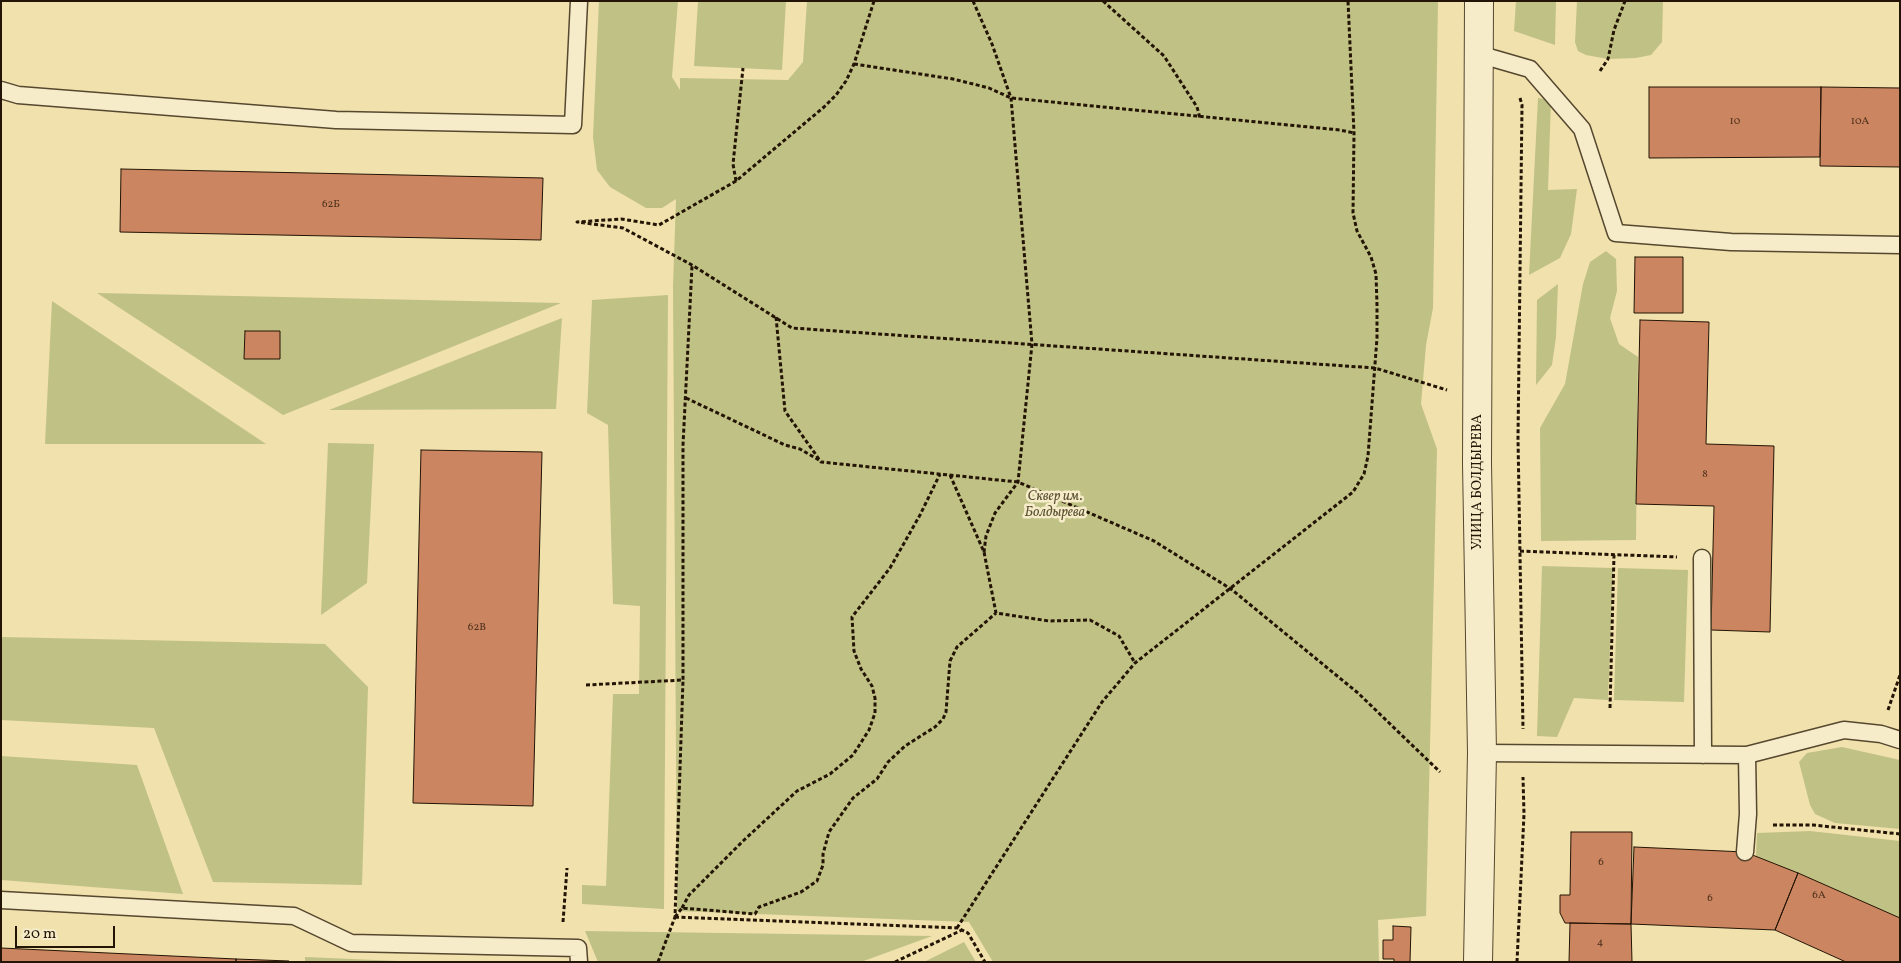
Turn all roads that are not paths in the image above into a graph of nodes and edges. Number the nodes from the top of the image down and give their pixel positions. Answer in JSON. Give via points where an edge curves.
{"nodes":[{"id":1,"x":579,"y":1,"type":"edge"},
{"id":2,"x":1479,"y":1,"type":"edge"},
{"id":3,"x":1478,"y":54,"type":"junction"},
{"id":4,"x":1,"y":90,"type":"edge"},
{"id":5,"x":1900,"y":245,"type":"edge"},
{"id":6,"x":1702,"y":558,"type":"road end"},
{"id":7,"x":1900,"y":740,"type":"edge"},
{"id":8,"x":1482,"y":753,"type":"junction"},
{"id":9,"x":1703,"y":755,"type":"junction"},
{"id":10,"x":1747,"y":755,"type":"junction"},
{"id":11,"x":1745,"y":852,"type":"dead end"},
{"id":12,"x":1,"y":900,"type":"edge"},
{"id":13,"x":579,"y":962,"type":"edge"},
{"id":14,"x":1478,"y":962,"type":"edge"}],
"edges":[{"from":1,"to":4,"type":"lane","via":[[573,125],[336,120],[18,95]]},
{"from":2,"to":3,"type":"street","name":"УЛИЦА БОЛДЫРЕВА"},
{"from":3,"to":5,"type":"lane","via":[[1530,70],[1582,128],[1616,233],[1731,242]]},
{"from":3,"to":8,"type":"street","name":"УЛИЦА БОЛДЫРЕВА","via":[[1477,463]]},
{"from":6,"to":9,"type":"lane"},
{"from":7,"to":10,"type":"lane","via":[[1881,734],[1844,730]]},
{"from":8,"to":9,"type":"lane"},
{"from":8,"to":14,"type":"street","name":"УЛИЦА БОЛДЫРЕВА"},
{"from":9,"to":10,"type":"lane"},
{"from":10,"to":11,"type":"lane"},
{"from":12,"to":13,"type":"lane","via":[[294,916],[351,943],[578,948]]}]}
